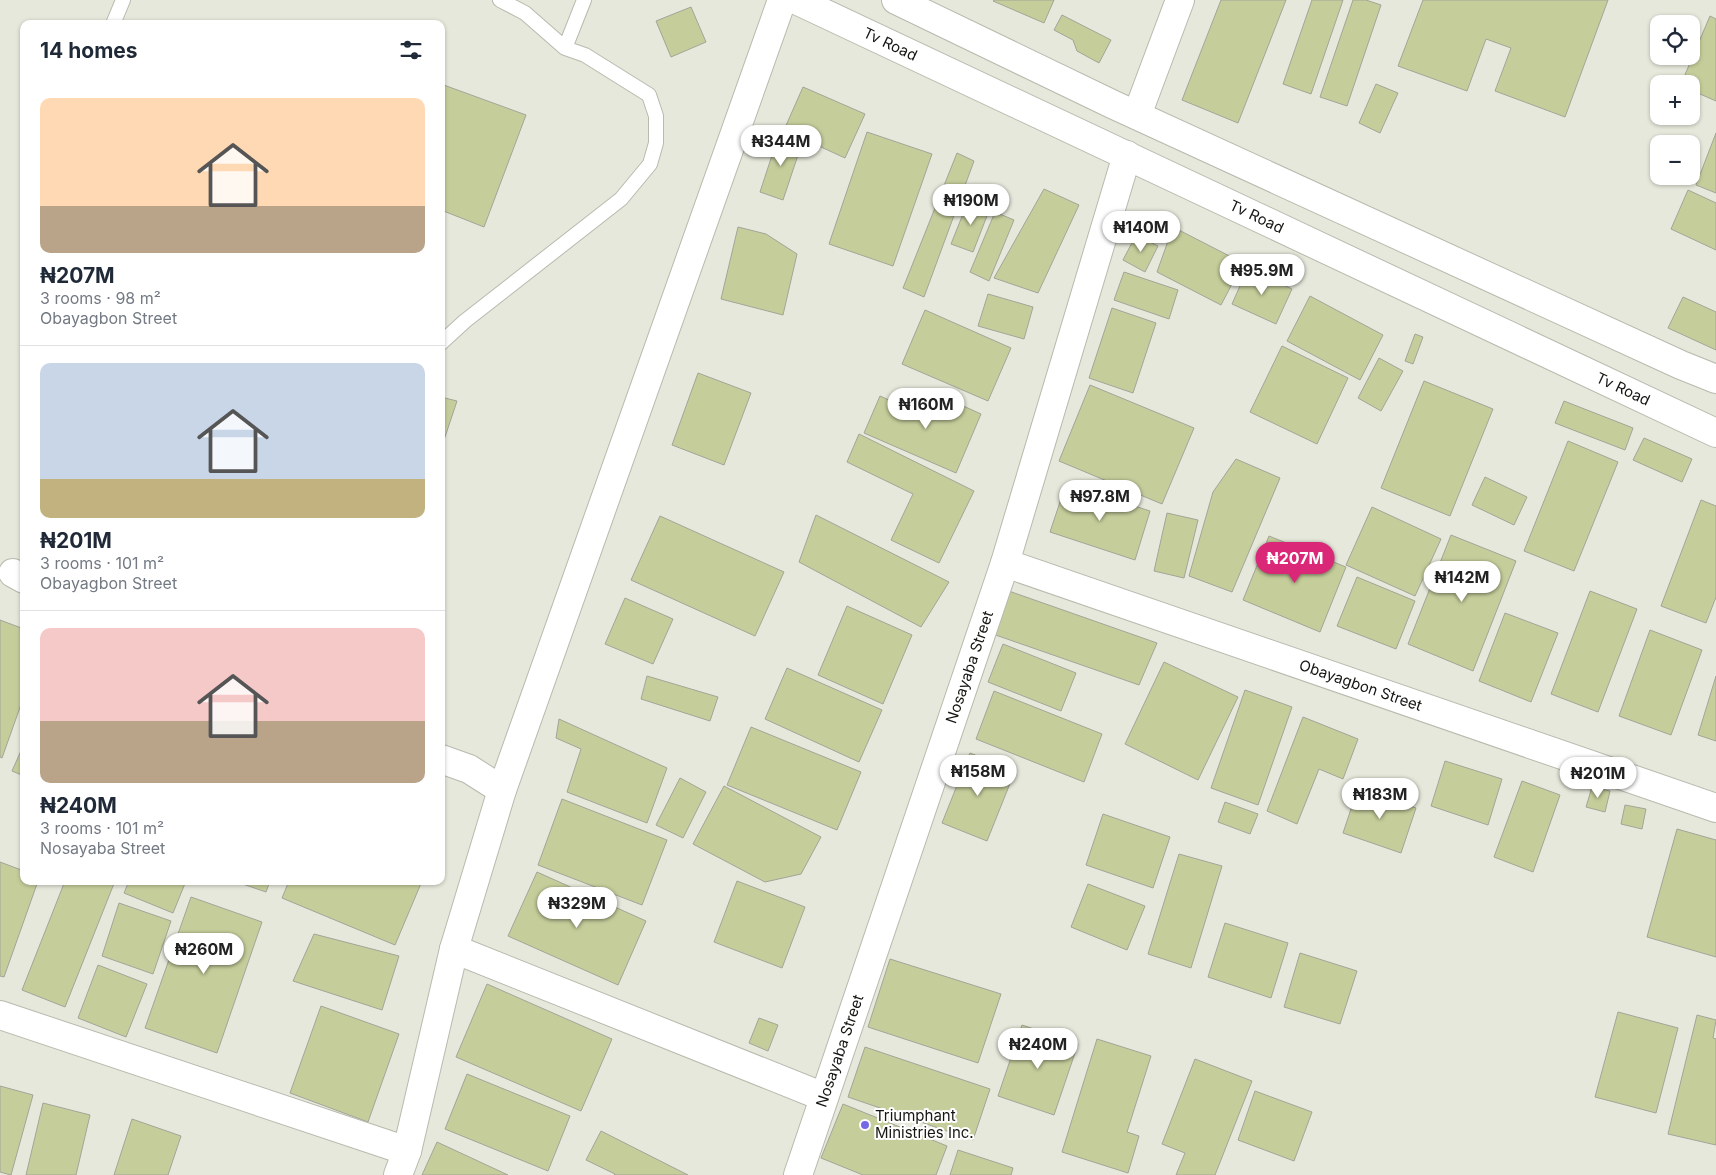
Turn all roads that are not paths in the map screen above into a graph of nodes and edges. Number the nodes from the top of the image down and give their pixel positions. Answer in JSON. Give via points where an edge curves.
{"nodes":[{"id":1,"x":123,"y":0,"type":"edge"},
{"id":2,"x":500,"y":0,"type":"edge"},
{"id":3,"x":584,"y":0,"type":"edge"},
{"id":4,"x":782,"y":0,"type":"edge"},
{"id":5,"x":796,"y":0,"type":"edge"},
{"id":6,"x":896,"y":0,"type":"edge"},
{"id":7,"x":1180,"y":0,"type":"edge"},
{"id":8,"x":115,"y":20,"type":"edge"},
{"id":9,"x":565,"y":48,"type":"junction"},
{"id":10,"x":1137,"y":115,"type":"junction"},
{"id":11,"x":1127,"y":155,"type":"junction"},
{"id":12,"x":445,"y":340,"type":"edge"},
{"id":13,"x":1716,"y":379,"type":"edge"},
{"id":14,"x":1716,"y":433,"type":"edge"},
{"id":15,"x":1005,"y":563,"type":"junction"},
{"id":16,"x":445,"y":760,"type":"edge"},
{"id":17,"x":502,"y":790,"type":"junction"},
{"id":18,"x":1716,"y":808,"type":"edge"},
{"id":19,"x":454,"y":949,"type":"junction"},
{"id":20,"x":0,"y":1015,"type":"edge"},
{"id":21,"x":824,"y":1097,"type":"junction"},
{"id":22,"x":403,"y":1163,"type":"edge"},
{"id":23,"x":798,"y":1175,"type":"edge"}],
"edges":[{"from":1,"to":8,"type":"lane"},
{"from":2,"to":9,"type":"lane","via":[[525,13]]},
{"from":3,"to":9,"type":"lane"},
{"from":4,"to":17,"type":"street"},
{"from":5,"to":11,"type":"street","name":"Tv Road"},
{"from":6,"to":10,"type":"street"},
{"from":7,"to":10,"type":"street"},
{"from":9,"to":12,"type":"lane","via":[[585,55],[649,95],[656,116],[656,143],[650,164],[621,199]]},
{"from":10,"to":13,"type":"street"},
{"from":11,"to":14,"type":"street","name":"Tv Road"},
{"from":11,"to":15,"type":"street","name":"Nosayaba Street"},
{"from":15,"to":18,"type":"street","name":"Obayagbon Street"},
{"from":15,"to":21,"type":"street","name":"Nosayaba Street"},
{"from":16,"to":17,"type":"street","via":[[469,769]]},
{"from":17,"to":19,"type":"street"},
{"from":19,"to":21,"type":"street"},
{"from":19,"to":22,"type":"street"},
{"from":20,"to":22,"type":"street"},
{"from":21,"to":23,"type":"street","name":"Nosayaba Street"}]}
